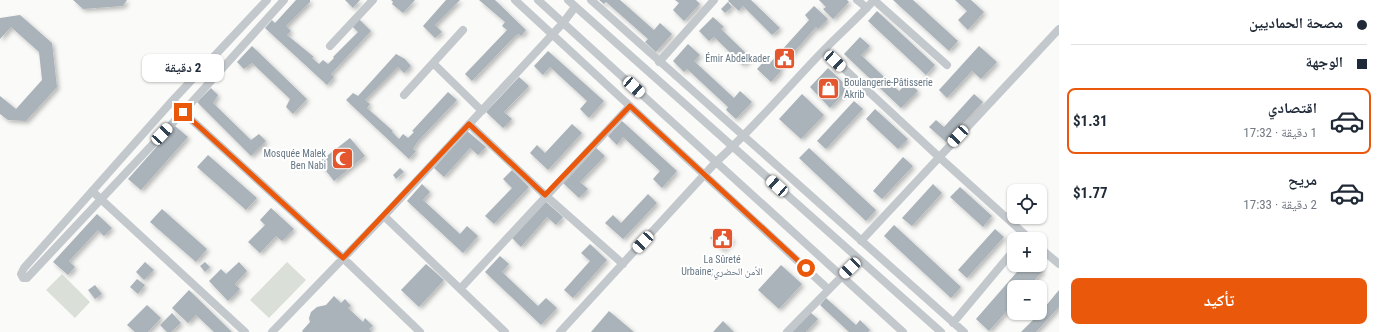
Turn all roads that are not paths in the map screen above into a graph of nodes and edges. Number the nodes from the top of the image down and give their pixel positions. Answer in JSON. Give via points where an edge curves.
{"nodes":[{"id":1,"x":267,"y":0,"type":"edge"},
{"id":2,"x":284,"y":0,"type":"edge"},
{"id":3,"x":515,"y":0,"type":"edge"},
{"id":4,"x":538,"y":0,"type":"edge"},
{"id":5,"x":568,"y":0,"type":"edge"},
{"id":6,"x":591,"y":0,"type":"edge"},
{"id":7,"x":714,"y":0,"type":"edge"},
{"id":8,"x":857,"y":0,"type":"edge"},
{"id":9,"x":874,"y":0,"type":"edge"},
{"id":10,"x":369,"y":1,"type":"edge"},
{"id":11,"x":576,"y":7,"type":"junction"},
{"id":12,"x":867,"y":8,"type":"junction"},
{"id":13,"x":563,"y":23,"type":"junction"},
{"id":14,"x":1059,"y":29,"type":"edge"},
{"id":15,"x":462,"y":30,"type":"dead end"},
{"id":16,"x":552,"y":34,"type":"junction"},
{"id":17,"x":330,"y":46,"type":"dead end"},
{"id":18,"x":824,"y":50,"type":"junction"},
{"id":19,"x":212,"y":59,"type":"junction"},
{"id":20,"x":659,"y":62,"type":"junction"},
{"id":21,"x":432,"y":63,"type":"junction"},
{"id":22,"x":947,"y":65,"type":"dead end"},
{"id":23,"x":222,"y":68,"type":"junction"},
{"id":24,"x":404,"y":95,"type":"dead end"},
{"id":25,"x":173,"y":100,"type":"junction"},
{"id":26,"x":630,"y":106,"type":"junction"},
{"id":27,"x":482,"y":111,"type":"junction"},
{"id":28,"x":183,"y":112,"type":"junction"},
{"id":29,"x":469,"y":124,"type":"junction"},
{"id":30,"x":743,"y":136,"type":"junction"},
{"id":31,"x":733,"y":147,"type":"junction"},
{"id":32,"x":939,"y":157,"type":"junction"},
{"id":33,"x":716,"y":162,"type":"junction"},
{"id":34,"x":705,"y":175,"type":"junction"},
{"id":35,"x":92,"y":191,"type":"junction"},
{"id":36,"x":545,"y":195,"type":"junction"},
{"id":37,"x":101,"y":199,"type":"junction"},
{"id":38,"x":384,"y":216,"type":"junction"},
{"id":39,"x":1020,"y":232,"type":"edge"},
{"id":40,"x":861,"y":241,"type":"junction"},
{"id":41,"x":1047,"y":254,"type":"edge"},
{"id":42,"x":343,"y":258,"type":"junction"},
{"id":43,"x":1007,"y":258,"type":"edge"},
{"id":44,"x":858,"y":259,"type":"junction"},
{"id":45,"x":623,"y":264,"type":"junction"},
{"id":46,"x":1059,"y":264,"type":"edge"},
{"id":47,"x":841,"y":276,"type":"junction"},
{"id":48,"x":828,"y":288,"type":"junction"},
{"id":49,"x":460,"y":289,"type":"junction"},
{"id":50,"x":953,"y":323,"type":"junction"},
{"id":51,"x":245,"y":332,"type":"edge"},
{"id":52,"x":272,"y":332,"type":"edge"},
{"id":53,"x":420,"y":332,"type":"edge"},
{"id":54,"x":505,"y":332,"type":"edge"},
{"id":55,"x":560,"y":332,"type":"edge"},
{"id":56,"x":787,"y":332,"type":"edge"},
{"id":57,"x":903,"y":332,"type":"edge"},
{"id":58,"x":941,"y":332,"type":"edge"},
{"id":59,"x":964,"y":332,"type":"edge"}],
"edges":[{"from":1,"to":19,"type":"street"},
{"from":2,"to":23,"type":"street"},
{"from":3,"to":16,"type":"street"},
{"from":4,"to":13,"type":"street"},
{"from":5,"to":11,"type":"street"},
{"from":6,"to":20,"type":"street"},
{"from":7,"to":20,"type":"street"},
{"from":8,"to":12,"type":"street"},
{"from":9,"to":12,"type":"street"},
{"from":9,"to":22,"type":"street"},
{"from":10,"to":17,"type":"street"},
{"from":11,"to":13,"type":"street"},
{"from":11,"to":31,"type":"street"},
{"from":12,"to":18,"type":"street"},
{"from":13,"to":16,"type":"street"},
{"from":13,"to":33,"type":"street"},
{"from":14,"to":32,"type":"street"},
{"from":15,"to":21,"type":"street"},
{"from":16,"to":26,"type":"street"},
{"from":16,"to":27,"type":"street"},
{"from":18,"to":30,"type":"street"},
{"from":18,"to":32,"type":"street"},
{"from":19,"to":23,"type":"street"},
{"from":19,"to":25,"type":"street"},
{"from":20,"to":30,"type":"street"},
{"from":21,"to":24,"type":"street"},
{"from":21,"to":27,"type":"street"},
{"from":23,"to":28,"type":"street"},
{"from":25,"to":28,"type":"street"},
{"from":25,"to":35,"type":"street"},
{"from":26,"to":34,"type":"street"},
{"from":26,"to":36,"type":"street"},
{"from":27,"to":29,"type":"street"},
{"from":28,"to":37,"type":"street"},
{"from":28,"to":42,"type":"street"},
{"from":29,"to":36,"type":"street"},
{"from":29,"to":38,"type":"street"},
{"from":30,"to":31,"type":"street"},
{"from":30,"to":40,"type":"street"},
{"from":31,"to":33,"type":"street"},
{"from":31,"to":44,"type":"street"},
{"from":32,"to":39,"type":"street"},
{"from":32,"to":40,"type":"street"},
{"from":33,"to":34,"type":"street"},
{"from":33,"to":47,"type":"street"},
{"from":34,"to":45,"type":"street"},
{"from":34,"to":48,"type":"street"},
{"from":35,"to":37,"type":"street"},
{"from":35,"to":37,"type":"street","via":[[24,268],[21,274],[23,278],[27,278]]},
{"from":36,"to":45,"type":"street"},
{"from":36,"to":49,"type":"street"},
{"from":37,"to":51,"type":"street"},
{"from":38,"to":42,"type":"street"},
{"from":38,"to":49,"type":"street"},
{"from":40,"to":50,"type":"street"},
{"from":41,"to":46,"type":"street"},
{"from":42,"to":52,"type":"street"},
{"from":42,"to":53,"type":"street"},
{"from":43,"to":50,"type":"street"},
{"from":44,"to":47,"type":"street"},
{"from":44,"to":58,"type":"street"},
{"from":45,"to":55,"type":"street"},
{"from":47,"to":48,"type":"street"},
{"from":47,"to":57,"type":"street"},
{"from":48,"to":56,"type":"street"},
{"from":49,"to":54,"type":"street"},
{"from":50,"to":59,"type":"street"}]}
